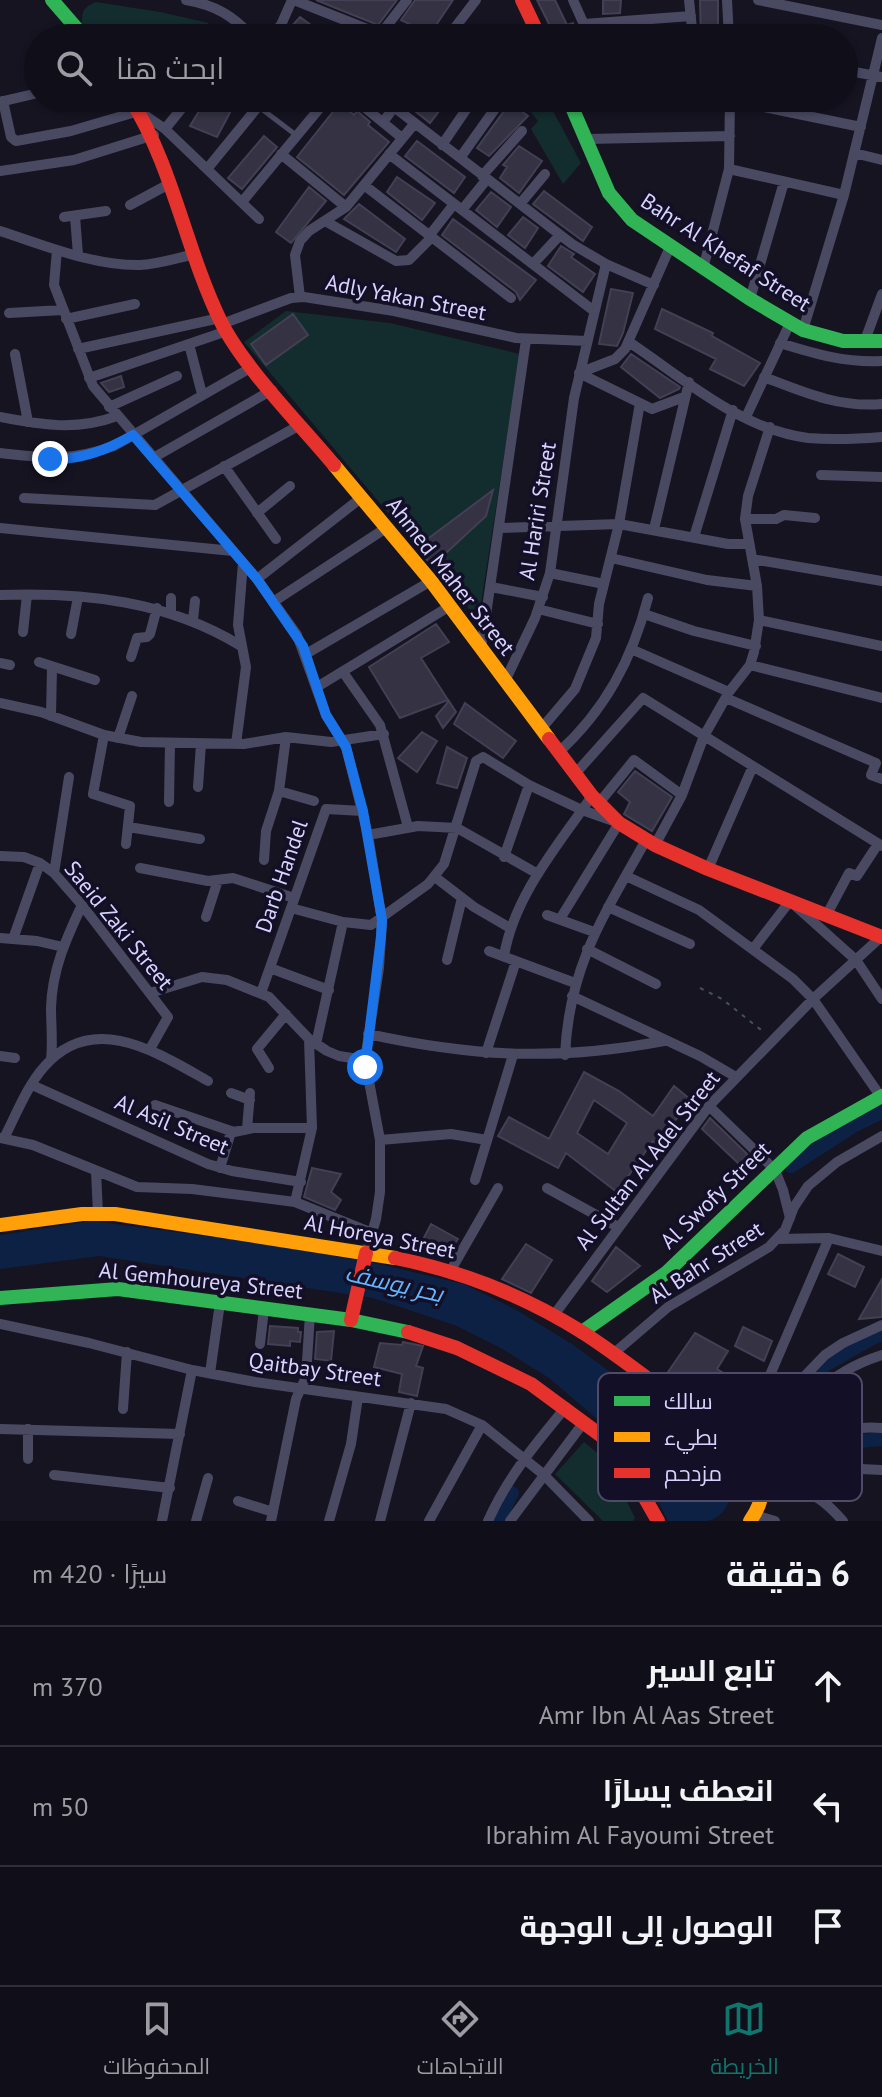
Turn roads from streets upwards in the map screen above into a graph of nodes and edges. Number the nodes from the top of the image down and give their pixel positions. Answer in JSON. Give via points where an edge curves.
{"nodes":[{"id":1,"x":52,"y":0,"type":"edge"},
{"id":2,"x":186,"y":0,"type":"edge"},
{"id":3,"x":293,"y":0,"type":"edge"},
{"id":4,"x":407,"y":0,"type":"edge"},
{"id":5,"x":476,"y":0,"type":"edge"},
{"id":6,"x":522,"y":0,"type":"edge"},
{"id":7,"x":573,"y":0,"type":"edge"},
{"id":8,"x":689,"y":0,"type":"edge"},
{"id":9,"x":727,"y":0,"type":"edge"},
{"id":10,"x":758,"y":0,"type":"edge"},
{"id":11,"x":691,"y":16,"type":"junction"},
{"id":12,"x":347,"y":21,"type":"junction"},
{"id":13,"x":73,"y":24,"type":"edge"},
{"id":14,"x":238,"y":24,"type":"edge"},
{"id":15,"x":281,"y":24,"type":"edge"},
{"id":16,"x":345,"y":24,"type":"edge"},
{"id":17,"x":354,"y":24,"type":"edge"},
{"id":18,"x":391,"y":24,"type":"edge"},
{"id":19,"x":458,"y":24,"type":"edge"},
{"id":20,"x":533,"y":24,"type":"edge"},
{"id":21,"x":584,"y":24,"type":"joint"},
{"id":22,"x":692,"y":24,"type":"edge"},
{"id":23,"x":728,"y":24,"type":"edge"},
{"id":24,"x":882,"y":25,"type":"edge"},
{"id":25,"x":882,"y":38,"type":"edge"},
{"id":26,"x":858,"y":72,"type":"edge"},
{"id":27,"x":878,"y":76,"type":"edge"},
{"id":28,"x":24,"y":96,"type":"edge"},
{"id":29,"x":2,"y":102,"type":"edge"},
{"id":30,"x":136,"y":112,"type":"edge"},
{"id":31,"x":140,"y":112,"type":"edge"},
{"id":32,"x":178,"y":112,"type":"edge"},
{"id":33,"x":253,"y":112,"type":"edge"},
{"id":34,"x":315,"y":112,"type":"edge"},
{"id":35,"x":372,"y":112,"type":"edge"},
{"id":36,"x":390,"y":112,"type":"edge"},
{"id":37,"x":405,"y":112,"type":"edge"},
{"id":38,"x":464,"y":112,"type":"edge"},
{"id":39,"x":493,"y":112,"type":"edge"},
{"id":40,"x":574,"y":112,"type":"edge"},
{"id":41,"x":730,"y":112,"type":"edge"},
{"id":42,"x":791,"y":112,"type":"edge"},
{"id":43,"x":383,"y":122,"type":"junction"},
{"id":44,"x":415,"y":123,"type":"junction"},
{"id":45,"x":861,"y":127,"type":"junction"},
{"id":46,"x":522,"y":131,"type":"dead end"},
{"id":47,"x":160,"y":132,"type":"junction"},
{"id":48,"x":730,"y":136,"type":"junction"},
{"id":49,"x":402,"y":138,"type":"junction"},
{"id":50,"x":587,"y":139,"type":"junction"},
{"id":51,"x":442,"y":145,"type":"junction"},
{"id":52,"x":854,"y":153,"type":"junction"},
{"id":53,"x":281,"y":154,"type":"junction"},
{"id":54,"x":389,"y":154,"type":"junction"},
{"id":55,"x":460,"y":158,"type":"junction"},
{"id":56,"x":882,"y":160,"type":"edge"},
{"id":57,"x":207,"y":169,"type":"junction"},
{"id":58,"x":729,"y":169,"type":"junction"},
{"id":59,"x":0,"y":171,"type":"edge"},
{"id":60,"x":545,"y":174,"type":"dead end"},
{"id":61,"x":484,"y":177,"type":"junction"},
{"id":62,"x":784,"y":182,"type":"junction"},
{"id":63,"x":171,"y":183,"type":"junction"},
{"id":64,"x":364,"y":185,"type":"junction"},
{"id":65,"x":844,"y":195,"type":"junction"},
{"id":66,"x":242,"y":202,"type":"junction"},
{"id":67,"x":520,"y":204,"type":"junction"},
{"id":68,"x":130,"y":205,"type":"dead end"},
{"id":69,"x":346,"y":207,"type":"junction"},
{"id":70,"x":458,"y":207,"type":"junction"},
{"id":71,"x":106,"y":211,"type":"dead end"},
{"id":72,"x":259,"y":219,"type":"dead end"},
{"id":73,"x":325,"y":221,"type":"junction"},
{"id":74,"x":0,"y":231,"type":"edge"},
{"id":75,"x":560,"y":235,"type":"junction"},
{"id":76,"x":430,"y":236,"type":"junction"},
{"id":77,"x":670,"y":247,"type":"junction"},
{"id":78,"x":57,"y":250,"type":"junction"},
{"id":79,"x":195,"y":254,"type":"junction"},
{"id":80,"x":78,"y":255,"type":"junction"},
{"id":81,"x":533,"y":264,"type":"junction"},
{"id":82,"x":606,"y":264,"type":"junction"},
{"id":83,"x":703,"y":269,"type":"junction"},
{"id":84,"x":654,"y":285,"type":"junction"},
{"id":85,"x":882,"y":294,"type":"edge"},
{"id":86,"x":300,"y":297,"type":"junction"},
{"id":87,"x":511,"y":298,"type":"dead end"},
{"id":88,"x":750,"y":299,"type":"junction"},
{"id":89,"x":135,"y":304,"type":"dead end"},
{"id":90,"x":594,"y":311,"type":"junction"},
{"id":91,"x":9,"y":313,"type":"dead end"},
{"id":92,"x":65,"y":314,"type":"junction"},
{"id":93,"x":223,"y":324,"type":"junction"},
{"id":94,"x":796,"y":326,"type":"junction"},
{"id":95,"x":526,"y":340,"type":"junction"},
{"id":96,"x":587,"y":341,"type":"junction"},
{"id":97,"x":882,"y":341,"type":"edge"},
{"id":98,"x":629,"y":342,"type":"junction"},
{"id":99,"x":780,"y":343,"type":"junction"},
{"id":100,"x":864,"y":343,"type":"junction"},
{"id":101,"x":189,"y":344,"type":"junction"},
{"id":102,"x":78,"y":349,"type":"junction"},
{"id":103,"x":15,"y":354,"type":"dead end"},
{"id":104,"x":882,"y":361,"type":"edge"},
{"id":105,"x":252,"y":367,"type":"junction"},
{"id":106,"x":579,"y":373,"type":"junction"},
{"id":107,"x":177,"y":376,"type":"dead end"},
{"id":108,"x":764,"y":377,"type":"junction"},
{"id":109,"x":89,"y":378,"type":"junction"},
{"id":110,"x":689,"y":382,"type":"junction"},
{"id":111,"x":272,"y":390,"type":"junction"},
{"id":112,"x":202,"y":394,"type":"junction"},
{"id":113,"x":684,"y":397,"type":"junction"},
{"id":114,"x":640,"y":403,"type":"junction"},
{"id":115,"x":882,"y":404,"type":"edge"},
{"id":116,"x":733,"y":410,"type":"junction"},
{"id":117,"x":113,"y":411,"type":"junction"},
{"id":118,"x":0,"y":417,"type":"edge"},
{"id":119,"x":746,"y":417,"type":"junction"},
{"id":120,"x":28,"y":422,"type":"junction"},
{"id":121,"x":300,"y":425,"type":"junction"},
{"id":122,"x":770,"y":427,"type":"junction"},
{"id":123,"x":133,"y":435,"type":"junction"},
{"id":124,"x":882,"y":437,"type":"edge"},
{"id":125,"x":0,"y":453,"type":"edge"},
{"id":126,"x":153,"y":458,"type":"junction"},
{"id":127,"x":224,"y":466,"type":"junction"},
{"id":128,"x":821,"y":475,"type":"dead end"},
{"id":129,"x":882,"y":477,"type":"edge"},
{"id":130,"x":290,"y":486,"type":"dead end"},
{"id":131,"x":181,"y":490,"type":"junction"},
{"id":132,"x":24,"y":498,"type":"dead end"},
{"id":133,"x":361,"y":498,"type":"junction"},
{"id":134,"x":257,"y":513,"type":"junction"},
{"id":135,"x":815,"y":518,"type":"dead end"},
{"id":136,"x":745,"y":519,"type":"junction"},
{"id":137,"x":619,"y":524,"type":"junction"},
{"id":138,"x":558,"y":526,"type":"junction"},
{"id":139,"x":0,"y":528,"type":"edge"},
{"id":140,"x":386,"y":528,"type":"junction"},
{"id":141,"x":499,"y":528,"type":"junction"},
{"id":142,"x":654,"y":529,"type":"junction"},
{"id":143,"x":694,"y":537,"type":"junction"},
{"id":144,"x":276,"y":539,"type":"dead end"},
{"id":145,"x":748,"y":544,"type":"junction"},
{"id":146,"x":233,"y":551,"type":"junction"},
{"id":147,"x":611,"y":558,"type":"junction"},
{"id":148,"x":752,"y":559,"type":"junction"},
{"id":149,"x":243,"y":563,"type":"junction"},
{"id":150,"x":550,"y":573,"type":"junction"},
{"id":151,"x":257,"y":579,"type":"junction"},
{"id":152,"x":431,"y":581,"type":"junction"},
{"id":153,"x":882,"y":581,"type":"edge"},
{"id":154,"x":604,"y":584,"type":"junction"},
{"id":155,"x":757,"y":586,"type":"junction"},
{"id":156,"x":491,"y":587,"type":"junction"},
{"id":157,"x":0,"y":595,"type":"edge"},
{"id":158,"x":27,"y":595,"type":"junction"},
{"id":159,"x":78,"y":597,"type":"junction"},
{"id":160,"x":543,"y":597,"type":"junction"},
{"id":161,"x":171,"y":598,"type":"dead end"},
{"id":162,"x":648,"y":598,"type":"dead end"},
{"id":163,"x":195,"y":601,"type":"dead end"},
{"id":164,"x":273,"y":602,"type":"junction"},
{"id":165,"x":450,"y":606,"type":"junction"},
{"id":166,"x":157,"y":608,"type":"junction"},
{"id":167,"x":538,"y":609,"type":"junction"},
{"id":168,"x":171,"y":612,"type":"junction"},
{"id":169,"x":644,"y":614,"type":"junction"},
{"id":170,"x":193,"y":620,"type":"junction"},
{"id":171,"x":759,"y":620,"type":"junction"},
{"id":172,"x":598,"y":624,"type":"junction"},
{"id":173,"x":23,"y":632,"type":"dead end"},
{"id":174,"x":71,"y":634,"type":"dead end"},
{"id":175,"x":241,"y":646,"type":"junction"},
{"id":176,"x":756,"y":646,"type":"junction"},
{"id":177,"x":882,"y":646,"type":"edge"},
{"id":178,"x":481,"y":649,"type":"junction"},
{"id":179,"x":631,"y":649,"type":"junction"},
{"id":180,"x":306,"y":654,"type":"junction"},
{"id":181,"x":131,"y":657,"type":"dead end"},
{"id":182,"x":39,"y":662,"type":"dead end"},
{"id":183,"x":750,"y":665,"type":"junction"},
{"id":184,"x":52,"y":668,"type":"junction"},
{"id":185,"x":343,"y":672,"type":"junction"},
{"id":186,"x":95,"y":680,"type":"dead end"},
{"id":187,"x":505,"y":681,"type":"junction"},
{"id":188,"x":317,"y":687,"type":"junction"},
{"id":189,"x":727,"y":695,"type":"junction"},
{"id":190,"x":132,"y":696,"type":"dead end"},
{"id":191,"x":882,"y":698,"type":"edge"},
{"id":192,"x":0,"y":703,"type":"edge"},
{"id":193,"x":51,"y":716,"type":"junction"},
{"id":194,"x":541,"y":729,"type":"junction"},
{"id":195,"x":384,"y":734,"type":"junction"},
{"id":196,"x":104,"y":735,"type":"junction"},
{"id":197,"x":704,"y":736,"type":"junction"},
{"id":198,"x":286,"y":737,"type":"junction"},
{"id":199,"x":118,"y":738,"type":"junction"},
{"id":200,"x":343,"y":741,"type":"junction"},
{"id":201,"x":170,"y":743,"type":"junction"},
{"id":202,"x":201,"y":744,"type":"junction"},
{"id":203,"x":236,"y":744,"type":"junction"},
{"id":204,"x":558,"y":753,"type":"junction"},
{"id":205,"x":753,"y":766,"type":"junction"},
{"id":206,"x":575,"y":774,"type":"junction"},
{"id":207,"x":69,"y":777,"type":"dead end"},
{"id":208,"x":882,"y":779,"type":"edge"},
{"id":209,"x":529,"y":785,"type":"junction"},
{"id":210,"x":198,"y":787,"type":"dead end"},
{"id":211,"x":279,"y":791,"type":"junction"},
{"id":212,"x":682,"y":795,"type":"junction"},
{"id":213,"x":595,"y":799,"type":"junction"},
{"id":214,"x":314,"y":801,"type":"dead end"},
{"id":215,"x":169,"y":802,"type":"dead end"},
{"id":216,"x":582,"y":810,"type":"junction"},
{"id":217,"x":363,"y":811,"type":"junction"},
{"id":218,"x":619,"y":823,"type":"junction"},
{"id":219,"x":129,"y":827,"type":"junction"},
{"id":220,"x":408,"y":827,"type":"junction"},
{"id":221,"x":457,"y":828,"type":"junction"},
{"id":222,"x":368,"y":835,"type":"junction"},
{"id":223,"x":200,"y":839,"type":"dead end"},
{"id":224,"x":651,"y":843,"type":"junction"},
{"id":225,"x":126,"y":844,"type":"dead end"},
{"id":226,"x":880,"y":845,"type":"edge"},
{"id":227,"x":0,"y":856,"type":"edge"},
{"id":228,"x":504,"y":857,"type":"junction"},
{"id":229,"x":264,"y":860,"type":"dead end"},
{"id":230,"x":40,"y":863,"type":"junction"},
{"id":231,"x":140,"y":868,"type":"dead end"},
{"id":232,"x":708,"y":869,"type":"junction"},
{"id":233,"x":54,"y":873,"type":"junction"},
{"id":234,"x":538,"y":874,"type":"junction"},
{"id":235,"x":626,"y":876,"type":"junction"},
{"id":236,"x":435,"y":877,"type":"junction"},
{"id":237,"x":218,"y":880,"type":"junction"},
{"id":238,"x":462,"y":898,"type":"junction"},
{"id":239,"x":790,"y":901,"type":"junction"},
{"id":240,"x":292,"y":903,"type":"junction"},
{"id":241,"x":82,"y":905,"type":"junction"},
{"id":242,"x":608,"y":907,"type":"junction"},
{"id":243,"x":547,"y":915,"type":"dead end"},
{"id":244,"x":826,"y":916,"type":"junction"},
{"id":245,"x":206,"y":917,"type":"dead end"},
{"id":246,"x":560,"y":919,"type":"junction"},
{"id":247,"x":382,"y":920,"type":"junction"},
{"id":248,"x":343,"y":922,"type":"junction"},
{"id":249,"x":510,"y":928,"type":"junction"},
{"id":250,"x":594,"y":932,"type":"junction"},
{"id":251,"x":882,"y":936,"type":"edge"},
{"id":252,"x":0,"y":938,"type":"edge"},
{"id":253,"x":13,"y":939,"type":"junction"},
{"id":254,"x":690,"y":944,"type":"dead end"},
{"id":255,"x":63,"y":947,"type":"junction"},
{"id":256,"x":587,"y":949,"type":"junction"},
{"id":257,"x":753,"y":949,"type":"junction"},
{"id":258,"x":489,"y":951,"type":"dead end"},
{"id":259,"x":504,"y":956,"type":"junction"},
{"id":260,"x":447,"y":960,"type":"dead end"},
{"id":261,"x":856,"y":960,"type":"junction"},
{"id":262,"x":516,"y":961,"type":"junction"},
{"id":263,"x":270,"y":968,"type":"junction"},
{"id":264,"x":575,"y":983,"type":"junction"},
{"id":265,"x":656,"y":984,"type":"dead end"},
{"id":266,"x":329,"y":990,"type":"junction"},
{"id":267,"x":150,"y":993,"type":"junction"},
{"id":268,"x":261,"y":993,"type":"junction"},
{"id":269,"x":572,"y":996,"type":"junction"},
{"id":270,"x":813,"y":999,"type":"junction"},
{"id":271,"x":882,"y":999,"type":"edge"},
{"id":272,"x":286,"y":1014,"type":"junction"},
{"id":273,"x":368,"y":1034,"type":"junction"},
{"id":274,"x":664,"y":1041,"type":"junction"},
{"id":275,"x":312,"y":1042,"type":"junction"},
{"id":276,"x":150,"y":1049,"type":"junction"},
{"id":277,"x":486,"y":1053,"type":"junction"},
{"id":278,"x":513,"y":1055,"type":"junction"},
{"id":279,"x":565,"y":1055,"type":"junction"},
{"id":280,"x":0,"y":1056,"type":"edge"},
{"id":281,"x":15,"y":1058,"type":"dead end"},
{"id":282,"x":51,"y":1059,"type":"junction"},
{"id":283,"x":365,"y":1060,"type":"junction"},
{"id":284,"x":269,"y":1068,"type":"dead end"},
{"id":285,"x":736,"y":1077,"type":"junction"},
{"id":286,"x":208,"y":1081,"type":"dead end"},
{"id":287,"x":32,"y":1085,"type":"junction"},
{"id":288,"x":231,"y":1093,"type":"dead end"},
{"id":289,"x":882,"y":1096,"type":"edge"},
{"id":290,"x":155,"y":1105,"type":"dead end"},
{"id":291,"x":709,"y":1106,"type":"junction"},
{"id":292,"x":312,"y":1128,"type":"junction"},
{"id":293,"x":247,"y":1129,"type":"junction"},
{"id":294,"x":231,"y":1132,"type":"junction"},
{"id":295,"x":882,"y":1136,"type":"edge"},
{"id":296,"x":2,"y":1138,"type":"edge"},
{"id":297,"x":380,"y":1140,"type":"junction"},
{"id":298,"x":487,"y":1140,"type":"junction"},
{"id":299,"x":220,"y":1168,"type":"junction"},
{"id":300,"x":775,"y":1170,"type":"junction"},
{"id":301,"x":96,"y":1172,"type":"junction"},
{"id":302,"x":475,"y":1180,"type":"dead end"},
{"id":303,"x":301,"y":1182,"type":"junction"},
{"id":304,"x":498,"y":1188,"type":"dead end"},
{"id":305,"x":547,"y":1188,"type":"dead end"},
{"id":306,"x":295,"y":1202,"type":"junction"},
{"id":307,"x":98,"y":1213,"type":"junction"},
{"id":308,"x":790,"y":1219,"type":"junction"},
{"id":309,"x":0,"y":1225,"type":"edge"},
{"id":310,"x":618,"y":1227,"type":"junction"},
{"id":311,"x":372,"y":1233,"type":"junction"},
{"id":312,"x":829,"y":1238,"type":"junction"},
{"id":313,"x":778,"y":1239,"type":"junction"},
{"id":314,"x":882,"y":1251,"type":"edge"},
{"id":315,"x":365,"y":1258,"type":"junction"},
{"id":316,"x":451,"y":1270,"type":"junction"},
{"id":317,"x":0,"y":1298,"type":"edge"},
{"id":318,"x":220,"y":1303,"type":"junction"},
{"id":319,"x":264,"y":1309,"type":"junction"},
{"id":320,"x":310,"y":1314,"type":"junction"},
{"id":321,"x":352,"y":1314,"type":"junction"},
{"id":322,"x":554,"y":1315,"type":"junction"},
{"id":323,"x":0,"y":1324,"type":"edge"},
{"id":324,"x":882,"y":1325,"type":"edge"},
{"id":325,"x":582,"y":1332,"type":"junction"},
{"id":326,"x":260,"y":1344,"type":"dead end"},
{"id":327,"x":127,"y":1352,"type":"junction"},
{"id":328,"x":613,"y":1354,"type":"junction"},
{"id":329,"x":882,"y":1355,"type":"edge"},
{"id":330,"x":192,"y":1370,"type":"junction"},
{"id":331,"x":210,"y":1373,"type":"junction"},
{"id":332,"x":641,"y":1373,"type":"edge"},
{"id":333,"x":771,"y":1373,"type":"edge"},
{"id":334,"x":808,"y":1373,"type":"edge"},
{"id":335,"x":842,"y":1373,"type":"edge"},
{"id":336,"x":302,"y":1390,"type":"junction"},
{"id":337,"x":358,"y":1397,"type":"junction"},
{"id":338,"x":411,"y":1403,"type":"junction"},
{"id":339,"x":566,"y":1407,"type":"junction"},
{"id":340,"x":123,"y":1409,"type":"dead end"},
{"id":341,"x":584,"y":1422,"type":"junction"},
{"id":342,"x":482,"y":1425,"type":"junction"},
{"id":343,"x":862,"y":1426,"type":"edge"},
{"id":344,"x":882,"y":1428,"type":"edge"},
{"id":345,"x":0,"y":1429,"type":"edge"},
{"id":346,"x":28,"y":1429,"type":"junction"},
{"id":347,"x":180,"y":1434,"type":"junction"},
{"id":348,"x":598,"y":1434,"type":"edge"},
{"id":349,"x":524,"y":1458,"type":"junction"},
{"id":350,"x":28,"y":1459,"type":"dead end"},
{"id":351,"x":862,"y":1469,"type":"edge"},
{"id":352,"x":882,"y":1470,"type":"edge"},
{"id":353,"x":543,"y":1474,"type":"junction"},
{"id":354,"x":54,"y":1475,"type":"dead end"},
{"id":355,"x":208,"y":1478,"type":"dead end"},
{"id":356,"x":170,"y":1488,"type":"junction"},
{"id":357,"x":238,"y":1501,"type":"dead end"},
{"id":358,"x":646,"y":1501,"type":"edge"},
{"id":359,"x":823,"y":1501,"type":"edge"},
{"id":360,"x":272,"y":1517,"type":"edge"},
{"id":361,"x":752,"y":1518,"type":"edge"},
{"id":362,"x":162,"y":1521,"type":"edge"},
{"id":363,"x":196,"y":1521,"type":"edge"},
{"id":364,"x":329,"y":1521,"type":"edge"},
{"id":365,"x":380,"y":1521,"type":"edge"},
{"id":366,"x":429,"y":1521,"type":"edge"},
{"id":367,"x":488,"y":1521,"type":"edge"},
{"id":368,"x":510,"y":1521,"type":"edge"},
{"id":369,"x":589,"y":1521,"type":"edge"},
{"id":370,"x":658,"y":1521,"type":"edge"},
{"id":371,"x":775,"y":1521,"type":"edge"},
{"id":372,"x":843,"y":1521,"type":"edge"}],
"edges":[{"from":1,"to":13,"type":"street"},
{"from":2,"to":14,"type":"street","via":[[224,12]]},
{"from":3,"to":12,"type":"street"},
{"from":3,"to":15,"type":"street"},
{"from":4,"to":18,"type":"street"},
{"from":5,"to":19,"type":"street"},
{"from":6,"to":20,"type":"street"},
{"from":7,"to":21,"type":"street"},
{"from":8,"to":11,"type":"street"},
{"from":9,"to":23,"type":"street"},
{"from":10,"to":24,"type":"street"},
{"from":11,"to":21,"type":"street"},
{"from":11,"to":22,"type":"street"},
{"from":12,"to":16,"type":"street"},
{"from":12,"to":17,"type":"street"},
{"from":25,"to":27,"type":"street"},
{"from":26,"to":27,"type":"street"},
{"from":27,"to":45,"type":"street"},
{"from":28,"to":29,"type":"street"},
{"from":29,"to":30,"type":"street","via":[[16,141]]},
{"from":31,"to":47,"type":"street","name":"Ahmed Maher Street"},
{"from":32,"to":47,"type":"street"},
{"from":33,"to":57,"type":"street"},
{"from":34,"to":53,"type":"street"},
{"from":35,"to":43,"type":"street"},
{"from":36,"to":43,"type":"street"},
{"from":37,"to":44,"type":"street"},
{"from":38,"to":51,"type":"street"},
{"from":39,"to":55,"type":"street"},
{"from":40,"to":50,"type":"street","name":"Bahr Al Khefaf Street"},
{"from":41,"to":48,"type":"street"},
{"from":42,"to":45,"type":"street"},
{"from":43,"to":49,"type":"street"},
{"from":44,"to":49,"type":"street"},
{"from":44,"to":51,"type":"street"},
{"from":45,"to":52,"type":"street"},
{"from":46,"to":61,"type":"street"},
{"from":47,"to":57,"type":"street"},
{"from":47,"to":59,"type":"street","via":[[74,160]]},
{"from":47,"to":63,"type":"street","name":"Ahmed Maher Street"},
{"from":48,"to":50,"type":"street"},
{"from":48,"to":58,"type":"street"},
{"from":49,"to":54,"type":"street"},
{"from":50,"to":77,"type":"street","name":"Bahr Al Khefaf Street","via":[[615,203]]},
{"from":51,"to":55,"type":"street"},
{"from":52,"to":56,"type":"street"},
{"from":52,"to":65,"type":"street"},
{"from":53,"to":66,"type":"street"},
{"from":53,"to":69,"type":"street"},
{"from":54,"to":64,"type":"street"},
{"from":54,"to":70,"type":"street"},
{"from":55,"to":61,"type":"street"},
{"from":57,"to":66,"type":"street"},
{"from":58,"to":62,"type":"street"},
{"from":58,"to":83,"type":"street"},
{"from":60,"to":67,"type":"street"},
{"from":61,"to":67,"type":"street"},
{"from":61,"to":70,"type":"street"},
{"from":62,"to":65,"type":"street"},
{"from":62,"to":88,"type":"street"},
{"from":63,"to":68,"type":"street"},
{"from":63,"to":79,"type":"street","name":"Ahmed Maher Street"},
{"from":64,"to":69,"type":"street"},
{"from":64,"to":76,"type":"street"},
{"from":65,"to":94,"type":"street"},
{"from":66,"to":72,"type":"street"},
{"from":67,"to":75,"type":"street"},
{"from":69,"to":73,"type":"street"},
{"from":70,"to":76,"type":"street"},
{"from":70,"to":81,"type":"street"},
{"from":71,"to":80,"type":"street","via":[[70,216]]},
{"from":73,"to":76,"type":"street","via":[[396,261],[409,260]]},
{"from":73,"to":86,"type":"street","via":[[297,248]]},
{"from":74,"to":78,"type":"street"},
{"from":75,"to":81,"type":"street"},
{"from":75,"to":82,"type":"street"},
{"from":76,"to":87,"type":"street"},
{"from":77,"to":83,"type":"street","name":"Bahr Al Khefaf Street"},
{"from":77,"to":84,"type":"street"},
{"from":78,"to":80,"type":"street"},
{"from":78,"to":92,"type":"street","via":[[54,285]]},
{"from":79,"to":80,"type":"street","via":[[140,265]]},
{"from":79,"to":93,"type":"street","name":"Ahmed Maher Street"},
{"from":81,"to":90,"type":"street"},
{"from":82,"to":84,"type":"street"},
{"from":82,"to":90,"type":"street","name":"Al Hariri Street"},
{"from":83,"to":88,"type":"street","name":"Bahr Al Khefaf Street"},
{"from":84,"to":98,"type":"street"},
{"from":85,"to":100,"type":"street"},
{"from":86,"to":93,"type":"street","name":"Adly Yakan Street"},
{"from":86,"to":95,"type":"street","name":"Adly Yakan Street"},
{"from":88,"to":94,"type":"street","name":"Bahr Al Khefaf Street"},
{"from":89,"to":92,"type":"street"},
{"from":90,"to":96,"type":"street","name":"Al Hariri Street"},
{"from":91,"to":92,"type":"street"},
{"from":92,"to":102,"type":"street"},
{"from":93,"to":101,"type":"street"},
{"from":93,"to":102,"type":"street"},
{"from":93,"to":105,"type":"street","name":"Ahmed Maher Street"},
{"from":94,"to":99,"type":"street"},
{"from":94,"to":100,"type":"street","name":"Bahr Al Khefaf Street","via":[[823,337]]},
{"from":95,"to":96,"type":"street","name":"Adly Yakan Street"},
{"from":95,"to":141,"type":"street"},
{"from":96,"to":106,"type":"street","name":"Al Hariri Street"},
{"from":97,"to":100,"type":"street","name":"Bahr Al Khefaf Street"},
{"from":98,"to":106,"type":"street","via":[[615,359]]},
{"from":98,"to":110,"type":"street"},
{"from":99,"to":104,"type":"street","via":[[823,357]]},
{"from":99,"to":108,"type":"street"},
{"from":101,"to":109,"type":"street"},
{"from":101,"to":112,"type":"street"},
{"from":102,"to":109,"type":"street"},
{"from":103,"to":120,"type":"street"},
{"from":105,"to":111,"type":"street","name":"Ahmed Maher Street"},
{"from":105,"to":112,"type":"street"},
{"from":106,"to":114,"type":"street"},
{"from":106,"to":138,"type":"street","name":"Al Hariri Street"},
{"from":107,"to":117,"type":"street"},
{"from":108,"to":115,"type":"street","via":[[828,400]]},
{"from":108,"to":119,"type":"street"},
{"from":109,"to":117,"type":"street"},
{"from":110,"to":113,"type":"street"},
{"from":110,"to":116,"type":"street"},
{"from":111,"to":121,"type":"street","name":"Ahmed Maher Street"},
{"from":111,"to":126,"type":"street"},
{"from":112,"to":123,"type":"street"},
{"from":113,"to":114,"type":"street","via":[[655,410]]},
{"from":113,"to":142,"type":"street"},
{"from":114,"to":137,"type":"street"},
{"from":116,"to":119,"type":"street"},
{"from":116,"to":143,"type":"street"},
{"from":117,"to":120,"type":"street","via":[[79,426]]},
{"from":117,"to":123,"type":"street"},
{"from":118,"to":120,"type":"street"},
{"from":119,"to":122,"type":"street"},
{"from":121,"to":127,"type":"street"},
{"from":121,"to":133,"type":"street","name":"Ahmed Maher Street"},
{"from":122,"to":124,"type":"street","via":[[807,437]]},
{"from":122,"to":136,"type":"street"},
{"from":123,"to":125,"type":"street","via":[[72,458]]},
{"from":123,"to":126,"type":"street"},
{"from":126,"to":131,"type":"street"},
{"from":127,"to":131,"type":"street"},
{"from":127,"to":134,"type":"street"},
{"from":128,"to":129,"type":"street"},
{"from":130,"to":134,"type":"street"},
{"from":131,"to":132,"type":"street","via":[[149,506]]},
{"from":131,"to":146,"type":"street"},
{"from":133,"to":140,"type":"street","name":"Ahmed Maher Street"},
{"from":133,"to":151,"type":"street"},
{"from":134,"to":144,"type":"street"},
{"from":135,"to":136,"type":"street"},
{"from":136,"to":145,"type":"street"},
{"from":137,"to":138,"type":"street"},
{"from":137,"to":142,"type":"street"},
{"from":137,"to":147,"type":"street"},
{"from":138,"to":141,"type":"street"},
{"from":138,"to":150,"type":"street","name":"Al Hariri Street"},
{"from":139,"to":146,"type":"street"},
{"from":140,"to":152,"type":"street","name":"Ahmed Maher Street"},
{"from":140,"to":164,"type":"street"},
{"from":141,"to":156,"type":"street"},
{"from":142,"to":143,"type":"street"},
{"from":143,"to":145,"type":"street"},
{"from":145,"to":148,"type":"street"},
{"from":146,"to":149,"type":"street"},
{"from":147,"to":154,"type":"street"},
{"from":147,"to":155,"type":"street"},
{"from":148,"to":153,"type":"street"},
{"from":148,"to":155,"type":"street"},
{"from":149,"to":151,"type":"street"},
{"from":149,"to":175,"type":"street","via":[[238,602]]},
{"from":150,"to":154,"type":"street"},
{"from":150,"to":160,"type":"street","name":"Al Hariri Street"},
{"from":151,"to":164,"type":"street"},
{"from":152,"to":165,"type":"street","name":"Ahmed Maher Street"},
{"from":152,"to":180,"type":"street"},
{"from":154,"to":172,"type":"street"},
{"from":155,"to":171,"type":"street"},
{"from":156,"to":160,"type":"street"},
{"from":156,"to":178,"type":"street"},
{"from":157,"to":158,"type":"street"},
{"from":158,"to":159,"type":"street"},
{"from":158,"to":173,"type":"street"},
{"from":159,"to":166,"type":"street"},
{"from":159,"to":174,"type":"street"},
{"from":160,"to":167,"type":"street","name":"Al Hariri Street"},
{"from":161,"to":168,"type":"street"},
{"from":162,"to":169,"type":"street"},
{"from":163,"to":170,"type":"street"},
{"from":164,"to":180,"type":"street"},
{"from":165,"to":178,"type":"street","name":"Ahmed Maher Street"},
{"from":165,"to":185,"type":"street"},
{"from":166,"to":168,"type":"street"},
{"from":166,"to":181,"type":"street","via":[[150,634],[137,638]]},
{"from":167,"to":172,"type":"street"},
{"from":167,"to":187,"type":"street","name":"Al Hariri Street"},
{"from":168,"to":170,"type":"street"},
{"from":169,"to":176,"type":"street"},
{"from":169,"to":179,"type":"street"},
{"from":170,"to":175,"type":"street"},
{"from":171,"to":176,"type":"street"},
{"from":171,"to":177,"type":"street"},
{"from":172,"to":194,"type":"street","via":[[575,689]]},
{"from":175,"to":203,"type":"street","via":[[246,667]]},
{"from":176,"to":183,"type":"street"},
{"from":178,"to":187,"type":"street","name":"Ahmed Maher Street"},
{"from":179,"to":189,"type":"street"},
{"from":179,"to":204,"type":"street","via":[[599,710]]},
{"from":180,"to":188,"type":"street"},
{"from":182,"to":184,"type":"street"},
{"from":183,"to":189,"type":"street"},
{"from":183,"to":191,"type":"street"},
{"from":184,"to":186,"type":"street"},
{"from":184,"to":193,"type":"street"},
{"from":185,"to":188,"type":"street"},
{"from":185,"to":195,"type":"street"},
{"from":187,"to":194,"type":"street","name":"Ahmed Maher Street"},
{"from":188,"to":200,"type":"street","via":[[326,715]]},
{"from":189,"to":197,"type":"street"},
{"from":189,"to":208,"type":"street","via":[[876,763],[871,775]]},
{"from":190,"to":199,"type":"street"},
{"from":192,"to":193,"type":"street"},
{"from":193,"to":196,"type":"street"},
{"from":194,"to":204,"type":"street","name":"Ahmed Maher Street"},
{"from":195,"to":200,"type":"street"},
{"from":195,"to":220,"type":"street"},
{"from":196,"to":199,"type":"street"},
{"from":196,"to":219,"type":"street","via":[[93,794],[129,804]]},
{"from":197,"to":205,"type":"street"},
{"from":197,"to":206,"type":"street","via":[[641,698]]},
{"from":197,"to":212,"type":"street"},
{"from":198,"to":200,"type":"street"},
{"from":198,"to":203,"type":"street"},
{"from":198,"to":211,"type":"street"},
{"from":199,"to":201,"type":"street"},
{"from":200,"to":217,"type":"street"},
{"from":201,"to":202,"type":"street"},
{"from":201,"to":215,"type":"street"},
{"from":202,"to":203,"type":"street"},
{"from":202,"to":210,"type":"street"},
{"from":204,"to":206,"type":"street","name":"Ahmed Maher Street"},
{"from":205,"to":226,"type":"street"},
{"from":205,"to":232,"type":"street"},
{"from":206,"to":213,"type":"street","name":"Ahmed Maher Street"},
{"from":207,"to":233,"type":"street"},
{"from":209,"to":216,"type":"street"},
{"from":209,"to":221,"type":"street","via":[[481,757]]},
{"from":209,"to":228,"type":"street"},
{"from":211,"to":214,"type":"street"},
{"from":211,"to":229,"type":"street","via":[[267,825]]},
{"from":212,"to":213,"type":"street","via":[[634,760]]},
{"from":212,"to":224,"type":"street"},
{"from":213,"to":216,"type":"street"},
{"from":213,"to":218,"type":"street","name":"Ahmed Maher Street"},
{"from":216,"to":218,"type":"street"},
{"from":216,"to":234,"type":"street"},
{"from":217,"to":222,"type":"street"},
{"from":217,"to":240,"type":"street","name":"Darb Handel","via":[[326,809]]},
{"from":218,"to":224,"type":"street","name":"Ahmed Maher Street"},
{"from":218,"to":246,"type":"street"},
{"from":219,"to":223,"type":"street"},
{"from":219,"to":225,"type":"street"},
{"from":220,"to":221,"type":"street"},
{"from":220,"to":222,"type":"street"},
{"from":221,"to":228,"type":"street"},
{"from":221,"to":236,"type":"street"},
{"from":222,"to":247,"type":"street"},
{"from":224,"to":232,"type":"street","name":"Ahmed Maher Street"},
{"from":224,"to":235,"type":"street"},
{"from":226,"to":244,"type":"street","via":[[857,876],[849,873]]},
{"from":227,"to":230,"type":"street","name":"Saeid Zaki Street"},
{"from":228,"to":234,"type":"street"},
{"from":230,"to":233,"type":"street","name":"Saeid Zaki Street"},
{"from":230,"to":253,"type":"street"},
{"from":231,"to":237,"type":"street"},
{"from":232,"to":239,"type":"street","name":"Ahmed Maher Street"},
{"from":233,"to":241,"type":"street","name":"Saeid Zaki Street"},
{"from":234,"to":249,"type":"street"},
{"from":235,"to":242,"type":"street"},
{"from":235,"to":257,"type":"street","via":[[699,910]]},
{"from":236,"to":238,"type":"street"},
{"from":236,"to":247,"type":"street"},
{"from":237,"to":240,"type":"street","via":[[233,878]]},
{"from":237,"to":245,"type":"street"},
{"from":238,"to":249,"type":"street"},
{"from":238,"to":260,"type":"street"},
{"from":239,"to":244,"type":"street","name":"Ahmed Maher Street"},
{"from":239,"to":257,"type":"street"},
{"from":239,"to":261,"type":"street"},
{"from":240,"to":248,"type":"street"},
{"from":240,"to":263,"type":"street","name":"Darb Handel"},
{"from":241,"to":255,"type":"street"},
{"from":241,"to":267,"type":"street","name":"Saeid Zaki Street"},
{"from":242,"to":250,"type":"street"},
{"from":242,"to":254,"type":"street"},
{"from":243,"to":246,"type":"street"},
{"from":244,"to":251,"type":"street","name":"Ahmed Maher Street"},
{"from":246,"to":250,"type":"street"},
{"from":247,"to":248,"type":"street","via":[[371,925]]},
{"from":247,"to":273,"type":"street"},
{"from":248,"to":266,"type":"street"},
{"from":249,"to":259,"type":"street"},
{"from":250,"to":256,"type":"street"},
{"from":251,"to":261,"type":"street","name":"Al Sultan Al Adel Street"},
{"from":252,"to":253,"type":"street"},
{"from":253,"to":255,"type":"street"},
{"from":255,"to":282,"type":"street","via":[[53,990]]},
{"from":256,"to":264,"type":"street"},
{"from":256,"to":265,"type":"street"},
{"from":257,"to":270,"type":"street"},
{"from":258,"to":259,"type":"street"},
{"from":259,"to":262,"type":"street"},
{"from":261,"to":270,"type":"street","name":"Al Sultan Al Adel Street"},
{"from":261,"to":271,"type":"street"},
{"from":262,"to":264,"type":"street"},
{"from":262,"to":277,"type":"street"},
{"from":263,"to":266,"type":"street"},
{"from":263,"to":268,"type":"street","name":"Darb Handel"},
{"from":264,"to":269,"type":"street"},
{"from":266,"to":275,"type":"street"},
{"from":267,"to":268,"type":"street","via":[[211,977]]},
{"from":267,"to":276,"type":"street","name":"Saeid Zaki Street","via":[[168,1018]]},
{"from":268,"to":272,"type":"street"},
{"from":269,"to":274,"type":"street"},
{"from":269,"to":279,"type":"street"},
{"from":270,"to":285,"type":"street","name":"Al Sultan Al Adel Street"},
{"from":270,"to":289,"type":"street"},
{"from":272,"to":275,"type":"street"},
{"from":272,"to":284,"type":"street","via":[[257,1049]]},
{"from":273,"to":277,"type":"street"},
{"from":273,"to":283,"type":"street"},
{"from":274,"to":279,"type":"street"},
{"from":274,"to":285,"type":"street"},
{"from":275,"to":283,"type":"street","via":[[339,1056]]},
{"from":275,"to":292,"type":"street"},
{"from":276,"to":282,"type":"street","via":[[101,1039],[75,1045]]},
{"from":276,"to":286,"type":"street"},
{"from":277,"to":278,"type":"street"},
{"from":278,"to":279,"type":"street"},
{"from":278,"to":298,"type":"street"},
{"from":280,"to":281,"type":"street"},
{"from":282,"to":287,"type":"street"},
{"from":283,"to":297,"type":"street"},
{"from":285,"to":291,"type":"street","name":"Al Sultan Al Adel Street"},
{"from":287,"to":296,"type":"street"},
{"from":287,"to":299,"type":"street","name":"Al Asil Street"},
{"from":288,"to":293,"type":"street","via":[[250,1096]]},
{"from":289,"to":300,"type":"street","name":"Al Swofy Street","via":[[817,1131]]},
{"from":290,"to":294,"type":"street"},
{"from":291,"to":300,"type":"street"},
{"from":291,"to":310,"type":"street","name":"Al Sultan Al Adel Street"},
{"from":292,"to":293,"type":"street"},
{"from":292,"to":303,"type":"street"},
{"from":293,"to":294,"type":"street"},
{"from":294,"to":299,"type":"street"},
{"from":295,"to":308,"type":"street","name":"Al Bahr Street","via":[[808,1186]]},
{"from":296,"to":301,"type":"street"},
{"from":297,"to":298,"type":"street","via":[[451,1134]]},
{"from":297,"to":311,"type":"street","via":[[380,1192]]},
{"from":298,"to":302,"type":"street"},
{"from":299,"to":303,"type":"street","name":"Al Asil Street"},
{"from":300,"to":308,"type":"street"},
{"from":300,"to":325,"type":"street","name":"Al Swofy Street","via":[[666,1273]]},
{"from":301,"to":306,"type":"street","via":[[149,1189]]},
{"from":301,"to":307,"type":"street"},
{"from":303,"to":306,"type":"street"},
{"from":304,"to":316,"type":"street"},
{"from":305,"to":310,"type":"street"},
{"from":306,"to":311,"type":"street"},
{"from":307,"to":309,"type":"street","name":"Al Horeya Street"},
{"from":307,"to":315,"type":"street","name":"Al Horeya Street"},
{"from":308,"to":313,"type":"street","name":"Al Bahr Street"},
{"from":310,"to":322,"type":"street","name":"Al Sultan Al Adel Street"},
{"from":311,"to":315,"type":"street"},
{"from":312,"to":313,"type":"street"},
{"from":312,"to":314,"type":"street"},
{"from":312,"to":333,"type":"street"},
{"from":313,"to":328,"type":"street","name":"Al Bahr Street","via":[[668,1307]]},
{"from":315,"to":316,"type":"street","name":"Al Horeya Street"},
{"from":315,"to":321,"type":"street"},
{"from":316,"to":322,"type":"street","name":"Al Horeya Street"},
{"from":317,"to":318,"type":"street","name":"Al Gemhoureya Street","via":[[105,1289]]},
{"from":318,"to":319,"type":"street","name":"Al Gemhoureya Street"},
{"from":318,"to":331,"type":"street"},
{"from":319,"to":320,"type":"street","name":"Al Gemhoureya Street"},
{"from":319,"to":326,"type":"street"},
{"from":320,"to":321,"type":"street","name":"Al Gemhoureya Street"},
{"from":320,"to":336,"type":"street"},
{"from":321,"to":339,"type":"street","name":"Al Gemhoureya Street","via":[[457,1348]]},
{"from":322,"to":325,"type":"street","name":"Al Horeya Street"},
{"from":323,"to":327,"type":"street","name":"Qaitbay Street"},
{"from":324,"to":334,"type":"street","via":[[843,1343]]},
{"from":325,"to":328,"type":"street","name":"Al Horeya Street"},
{"from":327,"to":330,"type":"street","name":"Qaitbay Street"},
{"from":327,"to":340,"type":"street"},
{"from":328,"to":332,"type":"street","name":"Al Horeya Street"},
{"from":329,"to":335,"type":"street"},
{"from":330,"to":331,"type":"street","name":"Qaitbay Street"},
{"from":330,"to":347,"type":"street"},
{"from":331,"to":336,"type":"street","name":"Qaitbay Street"},
{"from":336,"to":337,"type":"street","name":"Qaitbay Street"},
{"from":336,"to":360,"type":"street"},
{"from":337,"to":338,"type":"street","name":"Qaitbay Street"},
{"from":337,"to":364,"type":"street"},
{"from":338,"to":342,"type":"street","name":"Qaitbay Street","via":[[446,1409]]},
{"from":338,"to":365,"type":"street"},
{"from":339,"to":341,"type":"street","name":"Al Gemhoureya Street"},
{"from":339,"to":349,"type":"street"},
{"from":341,"to":348,"type":"street","name":"Al Gemhoureya Street"},
{"from":341,"to":353,"type":"street"},
{"from":342,"to":349,"type":"street","name":"Qaitbay Street"},
{"from":342,"to":366,"type":"street"},
{"from":343,"to":344,"type":"street"},
{"from":345,"to":346,"type":"street"},
{"from":346,"to":347,"type":"street"},
{"from":346,"to":350,"type":"street"},
{"from":347,"to":356,"type":"street"},
{"from":349,"to":353,"type":"street","name":"Qaitbay Street"},
{"from":349,"to":367,"type":"street"},
{"from":351,"to":352,"type":"street"},
{"from":353,"to":368,"type":"street"},
{"from":353,"to":369,"type":"street","name":"Qaitbay Street"},
{"from":354,"to":356,"type":"street"},
{"from":355,"to":363,"type":"street"},
{"from":356,"to":362,"type":"street"},
{"from":357,"to":360,"type":"street"},
{"from":358,"to":370,"type":"street","name":"Al Gemhoureya Street"},
{"from":359,"to":372,"type":"street"},
{"from":361,"to":371,"type":"street"}]}
